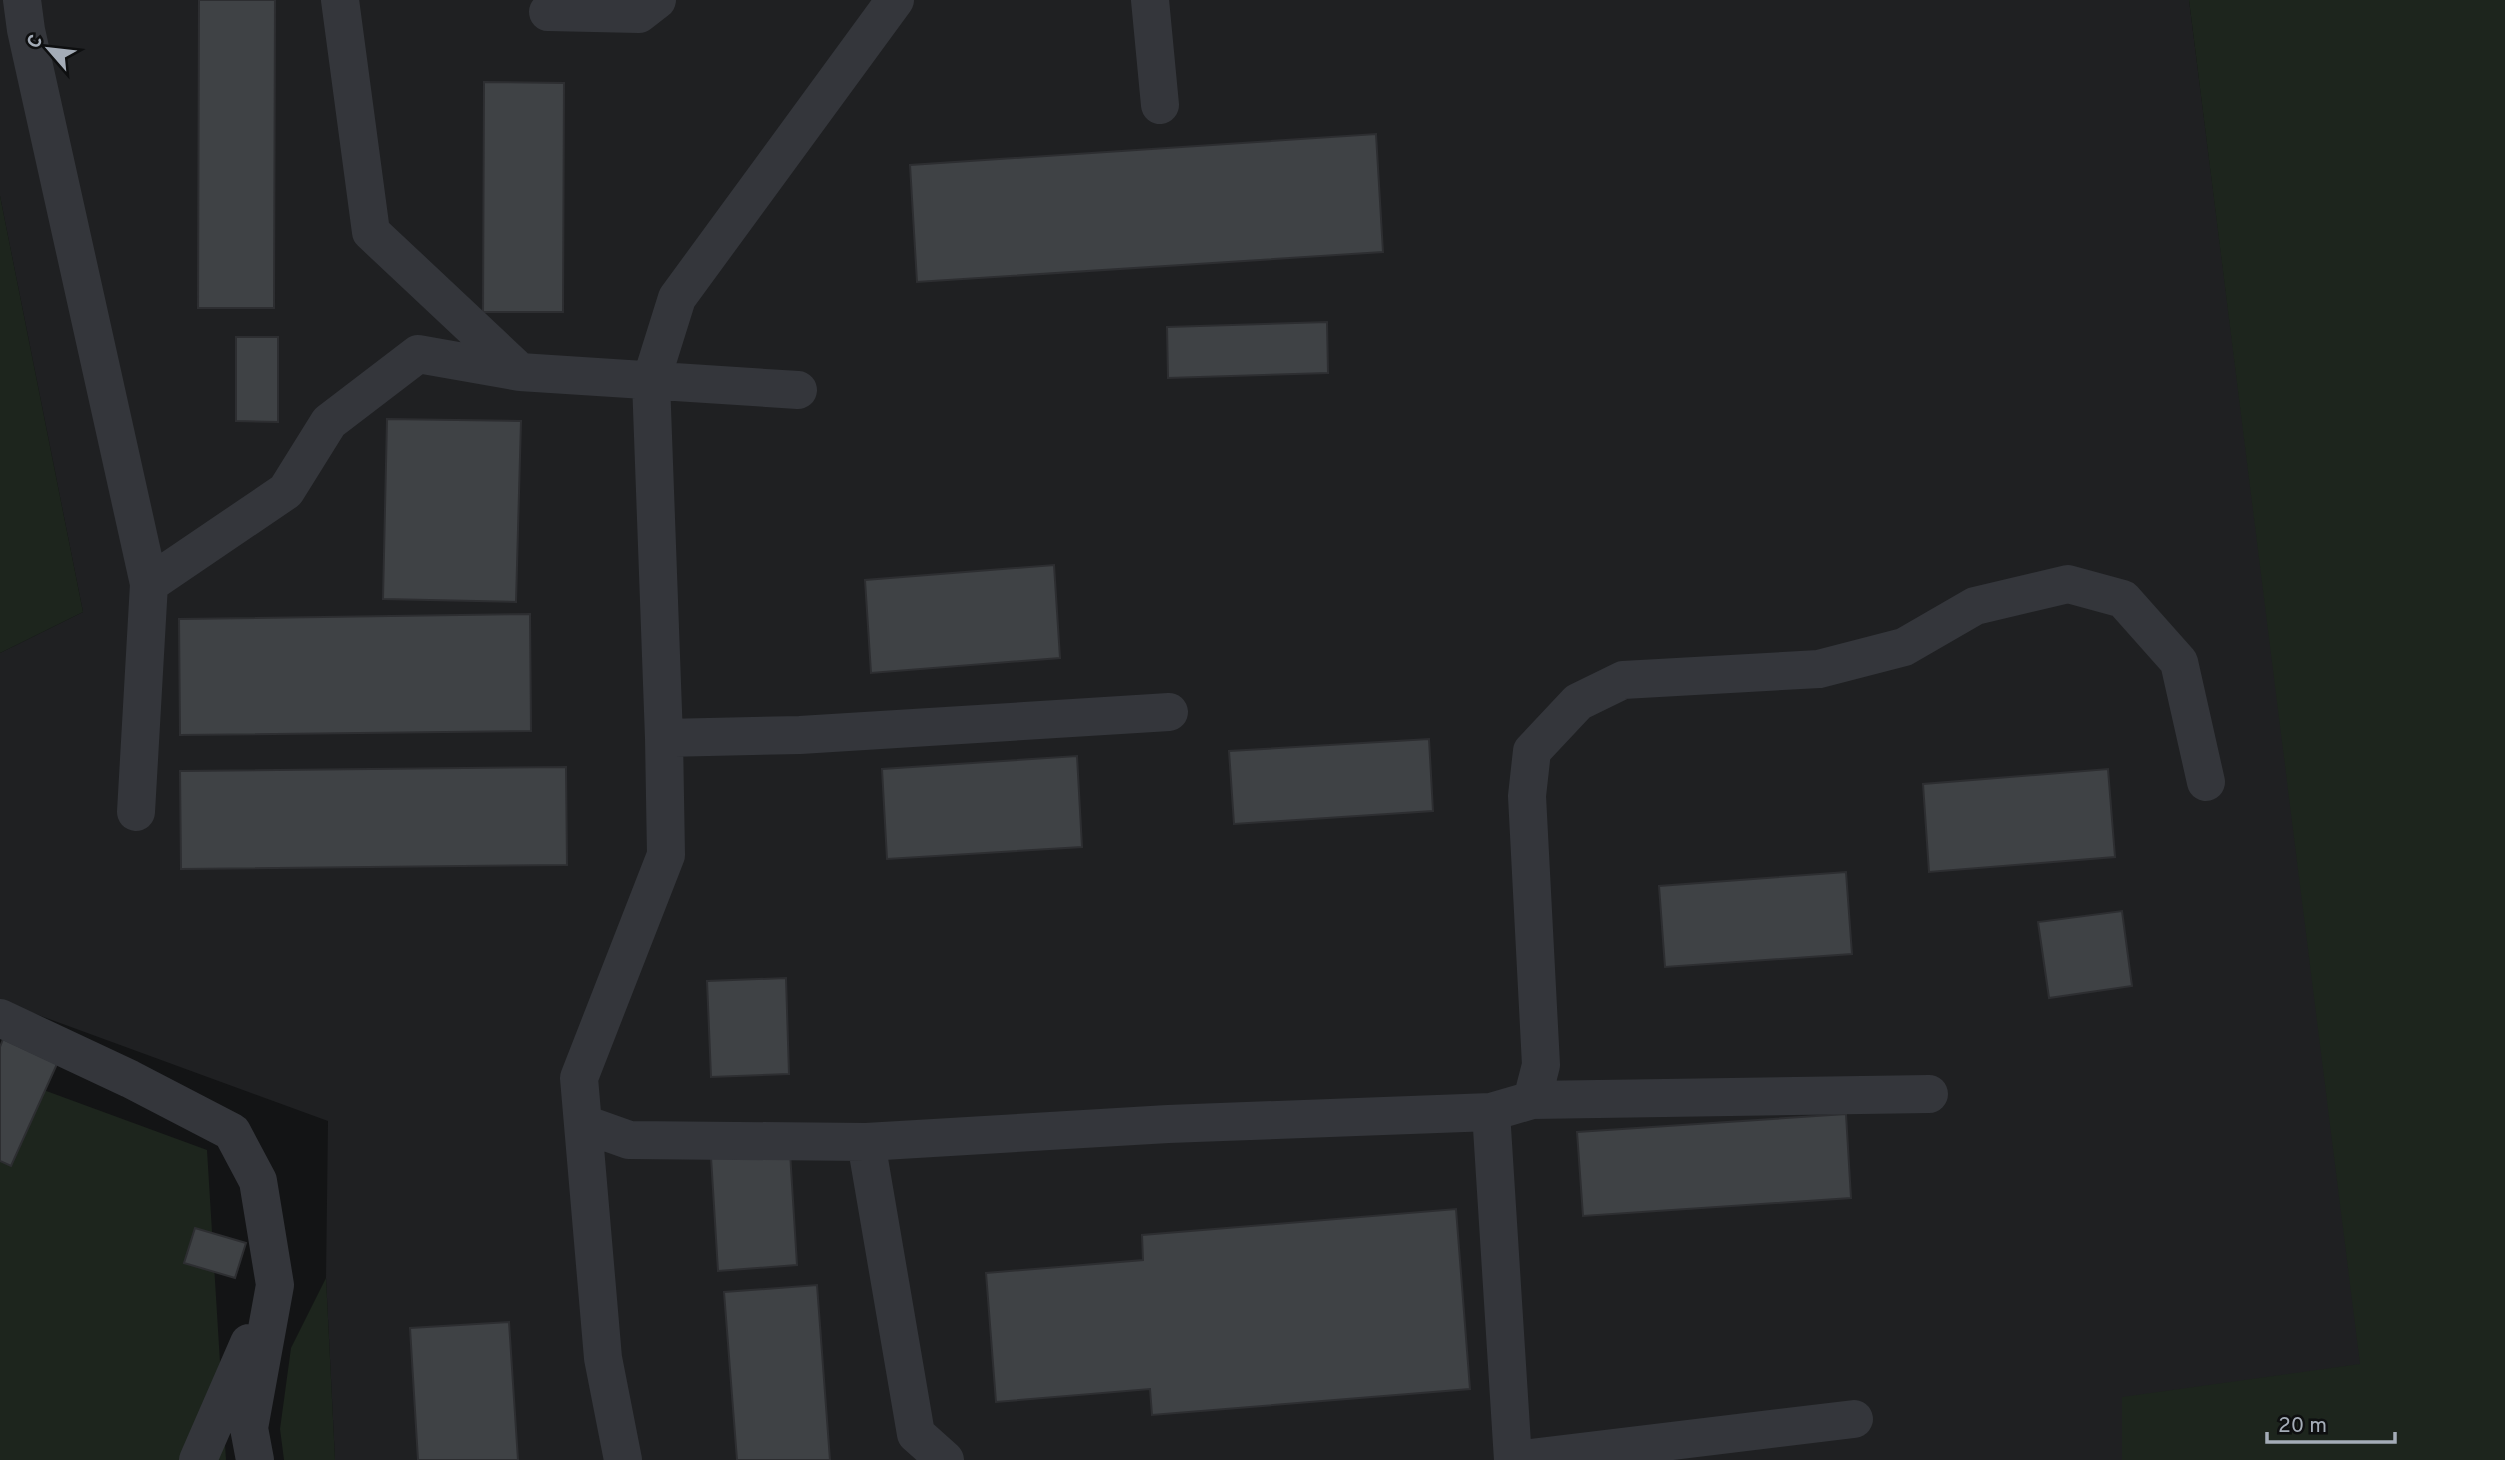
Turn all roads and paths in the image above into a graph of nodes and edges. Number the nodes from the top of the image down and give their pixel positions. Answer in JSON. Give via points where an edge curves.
{"nodes":[{"id":1,"x":22,"y":0,"type":"edge"},
{"id":2,"x":340,"y":0,"type":"edge"},
{"id":3,"x":657,"y":0,"type":"edge"},
{"id":4,"x":895,"y":0,"type":"edge"},
{"id":5,"x":1150,"y":0,"type":"edge"},
{"id":6,"x":548,"y":12,"type":"dead end"},
{"id":7,"x":1160,"y":105,"type":"dead end"},
{"id":8,"x":520,"y":372,"type":"junction"},
{"id":9,"x":651,"y":381,"type":"junction"},
{"id":10,"x":798,"y":390,"type":"dead end"},
{"id":11,"x":149,"y":584,"type":"junction"},
{"id":12,"x":1169,"y":712,"type":"dead end"},
{"id":13,"x":664,"y":738,"type":"junction"},
{"id":14,"x":2206,"y":782,"type":"dead end"},
{"id":15,"x":136,"y":812,"type":"dead end"},
{"id":16,"x":0,"y":1018,"type":"edge"},
{"id":17,"x":1929,"y":1094,"type":"dead end"},
{"id":18,"x":1532,"y":1100,"type":"junction"},
{"id":19,"x":1491,"y":1112,"type":"junction"},
{"id":20,"x":584,"y":1124,"type":"junction"},
{"id":21,"x":866,"y":1142,"type":"junction"},
{"id":22,"x":275,"y":1285,"type":"junction"},
{"id":23,"x":1854,"y":1419,"type":"dead end"},
{"id":24,"x":198,"y":1460,"type":"edge"},
{"id":25,"x":255,"y":1460,"type":"edge"},
{"id":26,"x":623,"y":1460,"type":"edge"},
{"id":27,"x":944,"y":1460,"type":"edge"},
{"id":28,"x":1514,"y":1460,"type":"edge"}],
"edges":[{"from":1,"to":11,"type":"street"},
{"from":2,"to":8,"type":"street","via":[[371,232]]},
{"from":3,"to":6,"type":"street","via":[[639,14]]},
{"from":4,"to":9,"type":"street","via":[[677,298]]},
{"from":5,"to":7,"type":"street"},
{"from":8,"to":9,"type":"street"},
{"from":8,"to":11,"type":"street","via":[[418,354],[329,422],[286,491]]},
{"from":9,"to":10,"type":"street"},
{"from":9,"to":13,"type":"street"},
{"from":11,"to":15,"type":"street"},
{"from":12,"to":13,"type":"street","via":[[800,735]]},
{"from":13,"to":20,"type":"street","via":[[666,855],[579,1078]]},
{"from":14,"to":18,"type":"street","via":[[2179,662],[2123,599],[2068,584],[1975,606],[1904,647],[1819,669],[1622,680],[1578,702],[1532,751],[1527,796],[1541,1065]]},
{"from":16,"to":22,"type":"street","via":[[232,1132],[258,1181]]},
{"from":17,"to":18,"type":"street"},
{"from":18,"to":19,"type":"street"},
{"from":19,"to":21,"type":"street"},
{"from":19,"to":28,"type":"street"},
{"from":20,"to":21,"type":"street","via":[[629,1140]]},
{"from":20,"to":26,"type":"street","via":[[603,1358]]},
{"from":21,"to":27,"type":"street","via":[[916,1434]]},
{"from":22,"to":24,"type":"street"},
{"from":22,"to":25,"type":"street","via":[[249,1428]]},
{"from":23,"to":28,"type":"street"}]}
